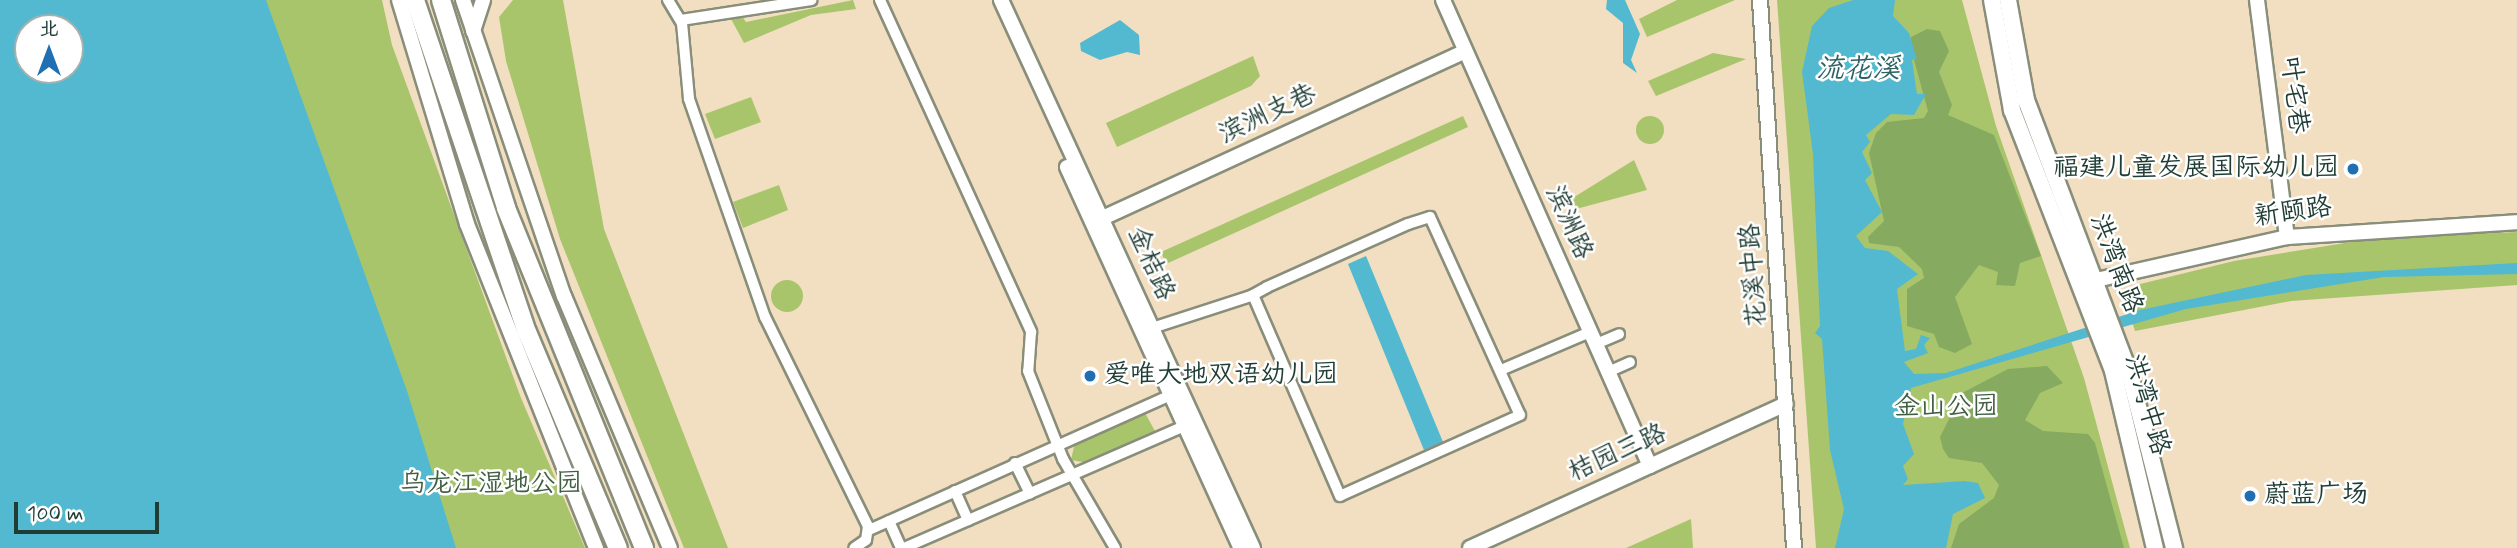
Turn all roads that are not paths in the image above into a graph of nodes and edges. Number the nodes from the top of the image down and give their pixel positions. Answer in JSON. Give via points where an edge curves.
{"nodes":[{"id":1,"x":399,"y":0,"type":"edge"},
{"id":2,"x":415,"y":0,"type":"edge"},
{"id":3,"x":441,"y":0,"type":"edge"},
{"id":4,"x":463,"y":0,"type":"edge"},
{"id":5,"x":483,"y":0,"type":"edge"},
{"id":6,"x":668,"y":0,"type":"edge"},
{"id":7,"x":811,"y":0,"type":"edge"},
{"id":8,"x":880,"y":0,"type":"edge"},
{"id":9,"x":991,"y":0,"type":"edge"},
{"id":10,"x":1001,"y":0,"type":"edge"},
{"id":11,"x":1443,"y":0,"type":"edge"},
{"id":12,"x":1760,"y":0,"type":"edge"},
{"id":13,"x":1992,"y":0,"type":"edge"},
{"id":14,"x":2008,"y":0,"type":"edge"},
{"id":15,"x":2257,"y":0,"type":"edge"},
{"id":16,"x":681,"y":20,"type":"junction"},
{"id":17,"x":473,"y":31,"type":"junction"},
{"id":18,"x":1464,"y":52,"type":"junction"},
{"id":19,"x":1097,"y":221,"type":"junction"},
{"id":20,"x":2517,"y":222,"type":"edge"},
{"id":21,"x":2287,"y":237,"type":"junction"},
{"id":22,"x":2089,"y":281,"type":"junction"},
{"id":23,"x":1253,"y":295,"type":"junction"},
{"id":24,"x":1147,"y":330,"type":"junction"},
{"id":25,"x":1619,"y":334,"type":"dead end"},
{"id":26,"x":1593,"y":338,"type":"junction"},
{"id":27,"x":1630,"y":362,"type":"dead end"},
{"id":28,"x":1501,"y":370,"type":"junction"},
{"id":29,"x":1608,"y":372,"type":"junction"},
{"id":30,"x":1175,"y":392,"type":"junction"},
{"id":31,"x":1786,"y":404,"type":"junction"},
{"id":32,"x":1190,"y":424,"type":"junction"},
{"id":33,"x":1060,"y":442,"type":"junction"},
{"id":34,"x":1015,"y":463,"type":"junction"},
{"id":35,"x":1650,"y":466,"type":"junction"},
{"id":36,"x":1074,"y":475,"type":"junction"},
{"id":37,"x":955,"y":491,"type":"junction"},
{"id":38,"x":1030,"y":494,"type":"junction"},
{"id":39,"x":968,"y":520,"type":"junction"},
{"id":40,"x":889,"y":521,"type":"junction"},
{"id":41,"x":869,"y":530,"type":"junction"},
{"id":42,"x":596,"y":548,"type":"edge"},
{"id":43,"x":618,"y":548,"type":"edge"},
{"id":44,"x":644,"y":548,"type":"edge"},
{"id":45,"x":670,"y":548,"type":"edge"},
{"id":46,"x":854,"y":548,"type":"edge"},
{"id":47,"x":902,"y":548,"type":"edge"},
{"id":48,"x":1115,"y":548,"type":"edge"},
{"id":49,"x":1241,"y":548,"type":"edge"},
{"id":50,"x":1252,"y":548,"type":"edge"},
{"id":51,"x":1470,"y":548,"type":"edge"},
{"id":52,"x":1794,"y":548,"type":"edge"},
{"id":53,"x":2155,"y":548,"type":"edge"},
{"id":54,"x":2174,"y":548,"type":"edge"}],
"edges":[{"from":1,"to":42,"type":"street","via":[[471,237]]},
{"from":2,"to":43,"type":"highway","via":[[527,332]]},
{"from":3,"to":44,"type":"highway","via":[[506,208]]},
{"from":4,"to":17,"type":"street"},
{"from":5,"to":17,"type":"street"},
{"from":6,"to":16,"type":"street"},
{"from":7,"to":16,"type":"street"},
{"from":8,"to":33,"type":"street","via":[[1031,332],[1028,371]]},
{"from":9,"to":19,"type":"street"},
{"from":10,"to":19,"type":"street","name":"金桔路"},
{"from":11,"to":18,"type":"street","name":"滨洲路"},
{"from":12,"to":31,"type":"street","name":"花溪中路"},
{"from":13,"to":22,"type":"main road","name":"洪湾中路","via":[[2012,110]]},
{"from":14,"to":22,"type":"main road","name":"洪湾南路","via":[[2026,100]]},
{"from":15,"to":21,"type":"street","name":"叶宅巷"},
{"from":16,"to":41,"type":"street","via":[[689,99],[765,317]]},
{"from":17,"to":45,"type":"street","via":[[564,296]]},
{"from":18,"to":19,"type":"street","name":"滨洲支巷"},
{"from":18,"to":26,"type":"street","name":"滨洲路"},
{"from":19,"to":24,"type":"street","name":"金桔路"},
{"from":20,"to":21,"type":"street","name":"新颐路"},
{"from":21,"to":22,"type":"street","name":"新颐路"},
{"from":22,"to":53,"type":"main road","name":"洪湾中路"},
{"from":22,"to":54,"type":"main road","name":"洪湾南路","via":[[2140,408]]},
{"from":23,"to":24,"type":"street"},
{"from":23,"to":28,"type":"street","via":[[1430,217]]},
{"from":23,"to":28,"type":"street","via":[[1340,496],[1520,415]]},
{"from":24,"to":30,"type":"street","name":"金桔路"},
{"from":25,"to":26,"type":"street"},
{"from":26,"to":28,"type":"street"},
{"from":26,"to":29,"type":"street","name":"滨洲路"},
{"from":27,"to":29,"type":"street"},
{"from":29,"to":35,"type":"street","name":"滨洲路"},
{"from":30,"to":32,"type":"street","name":"金桔路"},
{"from":30,"to":33,"type":"street"},
{"from":31,"to":35,"type":"street","name":"桔园三路"},
{"from":31,"to":52,"type":"street","name":"花溪中路"},
{"from":32,"to":36,"type":"street"},
{"from":32,"to":49,"type":"street"},
{"from":32,"to":50,"type":"street","name":"金桔路"},
{"from":33,"to":34,"type":"street"},
{"from":33,"to":36,"type":"street"},
{"from":34,"to":37,"type":"street"},
{"from":34,"to":38,"type":"street"},
{"from":35,"to":51,"type":"street","name":"桔园三路"},
{"from":36,"to":38,"type":"street"},
{"from":36,"to":48,"type":"street"},
{"from":37,"to":39,"type":"street"},
{"from":37,"to":40,"type":"street"},
{"from":38,"to":39,"type":"street"},
{"from":39,"to":47,"type":"street"},
{"from":40,"to":41,"type":"street"},
{"from":40,"to":47,"type":"street"},
{"from":41,"to":46,"type":"street"}]}
